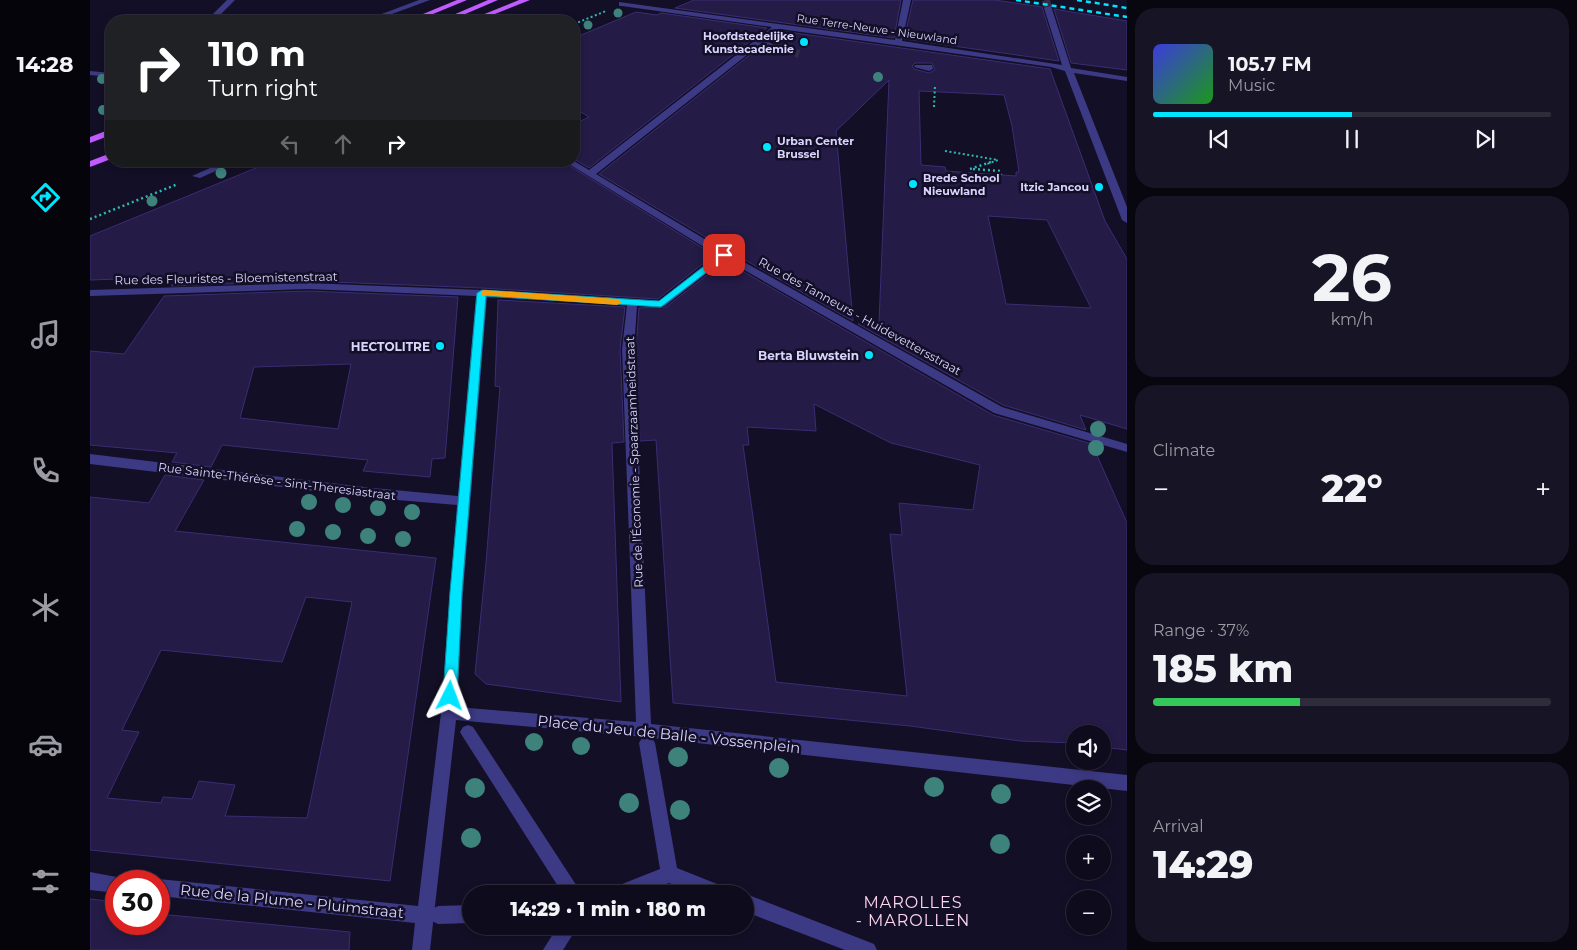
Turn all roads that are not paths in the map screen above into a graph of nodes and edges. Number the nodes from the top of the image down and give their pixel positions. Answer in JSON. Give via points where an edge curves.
{"nodes":[{"id":1,"x":231,"y":0,"type":"edge"},
{"id":2,"x":426,"y":0,"type":"edge"},
{"id":3,"x":463,"y":0,"type":"edge"},
{"id":4,"x":494,"y":0,"type":"edge"},
{"id":5,"x":526,"y":0,"type":"edge"},
{"id":6,"x":907,"y":0,"type":"edge"},
{"id":7,"x":622,"y":4,"type":"road end"},
{"id":8,"x":1048,"y":8,"type":"tunnel mouth"},
{"id":9,"x":216,"y":15,"type":"edge"},
{"id":10,"x":384,"y":15,"type":"edge"},
{"id":11,"x":425,"y":15,"type":"edge"},
{"id":12,"x":458,"y":15,"type":"edge"},
{"id":13,"x":487,"y":15,"type":"edge"},
{"id":14,"x":777,"y":26,"type":"junction"},
{"id":15,"x":758,"y":41,"type":"junction"},
{"id":16,"x":898,"y":43,"type":"junction"},
{"id":17,"x":773,"y":46,"type":"tunnel mouth"},
{"id":18,"x":929,"y":67,"type":"dead end"},
{"id":19,"x":918,"y":68,"type":"dead end"},
{"id":20,"x":1069,"y":70,"type":"junction"},
{"id":21,"x":90,"y":74,"type":"edge"},
{"id":22,"x":105,"y":75,"type":"edge"},
{"id":23,"x":1127,"y":79,"type":"edge"},
{"id":24,"x":105,"y":134,"type":"edge"},
{"id":25,"x":90,"y":140,"type":"edge"},
{"id":26,"x":105,"y":158,"type":"edge"},
{"id":27,"x":90,"y":164,"type":"edge"},
{"id":28,"x":219,"y":167,"type":"edge"},
{"id":29,"x":578,"y":167,"type":"edge"},
{"id":30,"x":590,"y":174,"type":"junction"},
{"id":31,"x":197,"y":176,"type":"road end"},
{"id":32,"x":1127,"y":220,"type":"edge"},
{"id":33,"x":724,"y":255,"type":"junction"},
{"id":34,"x":90,"y":293,"type":"edge"},
{"id":35,"x":482,"y":293,"type":"junction"},
{"id":36,"x":632,"y":303,"type":"junction"},
{"id":37,"x":1127,"y":448,"type":"edge"},
{"id":38,"x":90,"y":459,"type":"edge"},
{"id":39,"x":465,"y":501,"type":"junction"},
{"id":40,"x":449,"y":713,"type":"junction"},
{"id":41,"x":468,"y":732,"type":"dead end"},
{"id":42,"x":646,"y":736,"type":"junction"},
{"id":43,"x":1127,"y":783,"type":"edge"},
{"id":44,"x":669,"y":874,"type":"junction"},
{"id":45,"x":90,"y":881,"type":"edge"},
{"id":46,"x":105,"y":883,"type":"edge"},
{"id":47,"x":567,"y":885,"type":"edge"},
{"id":48,"x":641,"y":885,"type":"edge"},
{"id":49,"x":698,"y":885,"type":"edge"},
{"id":50,"x":170,"y":889,"type":"edge"},
{"id":51,"x":754,"y":907,"type":"edge"},
{"id":52,"x":462,"y":914,"type":"edge"},
{"id":53,"x":431,"y":915,"type":"junction"},
{"id":54,"x":563,"y":935,"type":"edge"},
{"id":55,"x":421,"y":950,"type":"edge"},
{"id":56,"x":552,"y":950,"type":"edge"},
{"id":57,"x":868,"y":950,"type":"edge"}],
"edges":[{"from":1,"to":9,"type":"street"},
{"from":2,"to":10,"type":"street"},
{"from":3,"to":11,"type":"main road"},
{"from":4,"to":12,"type":"main road"},
{"from":5,"to":13,"type":"main road"},
{"from":6,"to":16,"type":"street"},
{"from":7,"to":14,"type":"street","name":"Rue Terre-Neuve - Nieuwland"},
{"from":8,"to":20,"type":"street"},
{"from":14,"to":15,"type":"street"},
{"from":14,"to":16,"type":"street","name":"Rue Terre-Neuve - Nieuwland"},
{"from":15,"to":17,"type":"street"},
{"from":15,"to":30,"type":"street"},
{"from":16,"to":20,"type":"street","name":"Rue Terre-Neuve - Nieuwland"},
{"from":18,"to":19,"type":"street"},
{"from":20,"to":23,"type":"street","name":"Rue Terre-Neuve - Nieuwland"},
{"from":20,"to":32,"type":"street"},
{"from":21,"to":22,"type":"street"},
{"from":24,"to":25,"type":"main road"},
{"from":26,"to":27,"type":"main road"},
{"from":28,"to":31,"type":"street"},
{"from":29,"to":30,"type":"street","name":"Rue des Tanneurs - Huidevettersstraat"},
{"from":30,"to":33,"type":"street","name":"Rue des Tanneurs - Huidevettersstraat"},
{"from":33,"to":36,"type":"street","via":[[661,304]]},
{"from":33,"to":37,"type":"street","name":"Rue des Tanneurs - Huidevettersstraat","via":[[998,410]]},
{"from":34,"to":35,"type":"street","name":"Rue des Fleuristes - Bloemistenstraat","via":[[307,286]]},
{"from":35,"to":36,"type":"street","name":"Rue des Fleuristes - Bloemistenstraat"},
{"from":35,"to":39,"type":"street"},
{"from":36,"to":42,"type":"street","name":"Rue de l'Économie - Spaarzaamheidstraat","via":[[628,348]]},
{"from":38,"to":39,"type":"street","name":"Rue Sainte-Thérèse - Sint-Theresiastraat"},
{"from":39,"to":40,"type":"street"},
{"from":40,"to":42,"type":"street","name":"Place du Jeu de Balle - Vossenplein"},
{"from":40,"to":53,"type":"street"},
{"from":41,"to":47,"type":"street"},
{"from":42,"to":43,"type":"street","name":"Place du Jeu de Balle - Vossenplein"},
{"from":42,"to":44,"type":"street","name":"Rue de l'Économie - Spaarzaamheidstraat"},
{"from":44,"to":48,"type":"street"},
{"from":44,"to":49,"type":"street"},
{"from":45,"to":46,"type":"street"},
{"from":50,"to":53,"type":"street","name":"Rue de la Plume - Pluimstraat"},
{"from":51,"to":57,"type":"street"},
{"from":52,"to":53,"type":"street","name":"Rue de la Plume - Pluimstraat"},
{"from":53,"to":55,"type":"street"},
{"from":54,"to":56,"type":"street"}]}
